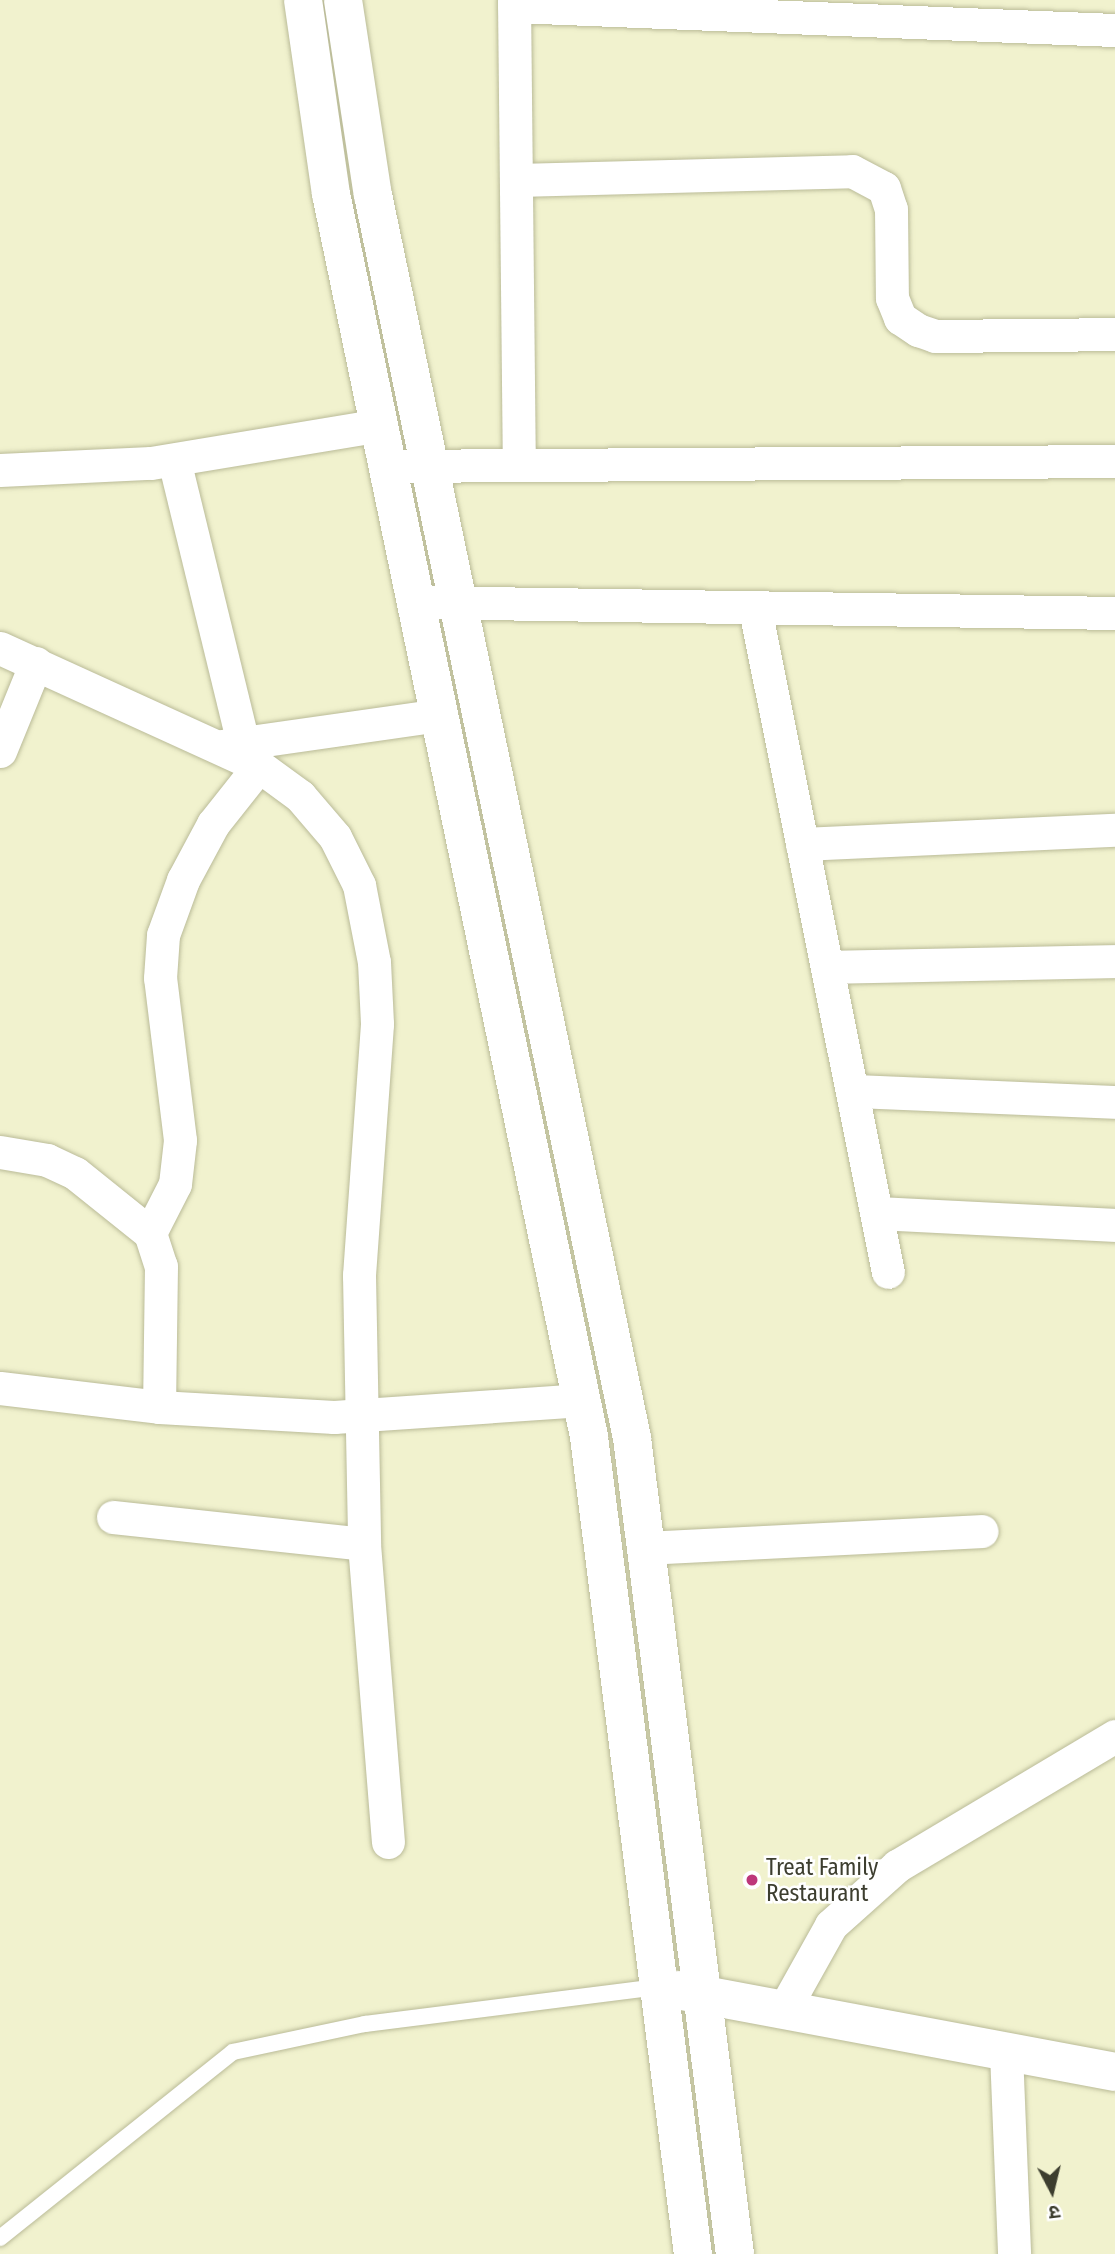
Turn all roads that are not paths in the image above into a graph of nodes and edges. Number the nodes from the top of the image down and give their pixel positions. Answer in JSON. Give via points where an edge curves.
{"nodes":[{"id":1,"x":303,"y":0,"type":"edge"},
{"id":2,"x":342,"y":0,"type":"edge"},
{"id":3,"x":514,"y":3,"type":"edge"},
{"id":4,"x":1115,"y":30,"type":"edge"},
{"id":5,"x":517,"y":180,"type":"junction"},
{"id":6,"x":1115,"y":334,"type":"edge"},
{"id":7,"x":380,"y":425,"type":"junction"},
{"id":8,"x":174,"y":460,"type":"junction"},
{"id":9,"x":519,"y":461,"type":"junction"},
{"id":10,"x":1115,"y":461,"type":"edge"},
{"id":11,"x":433,"y":462,"type":"junction"},
{"id":12,"x":388,"y":466,"type":"junction"},
{"id":13,"x":0,"y":470,"type":"edge"},
{"id":14,"x":460,"y":601,"type":"junction"},
{"id":15,"x":418,"y":602,"type":"junction"},
{"id":16,"x":755,"y":609,"type":"junction"},
{"id":17,"x":1115,"y":613,"type":"edge"},
{"id":18,"x":0,"y":648,"type":"edge"},
{"id":19,"x":36,"y":663,"type":"junction"},
{"id":20,"x":441,"y":715,"type":"junction"},
{"id":21,"x":0,"y":751,"type":"edge"},
{"id":22,"x":240,"y":752,"type":"junction"},
{"id":23,"x":1115,"y":830,"type":"edge"},
{"id":24,"x":802,"y":844,"type":"junction"},
{"id":25,"x":1115,"y":961,"type":"edge"},
{"id":26,"x":828,"y":967,"type":"junction"},
{"id":27,"x":854,"y":1091,"type":"junction"},
{"id":28,"x":1115,"y":1102,"type":"edge"},
{"id":29,"x":0,"y":1153,"type":"edge"},
{"id":30,"x":879,"y":1213,"type":"junction"},
{"id":31,"x":1115,"y":1225,"type":"edge"},
{"id":32,"x":150,"y":1233,"type":"junction"},
{"id":33,"x":888,"y":1272,"type":"dead end"},
{"id":34,"x":0,"y":1388,"type":"edge"},
{"id":35,"x":582,"y":1401,"type":"junction"},
{"id":36,"x":159,"y":1407,"type":"junction"},
{"id":37,"x":365,"y":1415,"type":"junction"},
{"id":38,"x":113,"y":1517,"type":"dead end"},
{"id":39,"x":982,"y":1531,"type":"dead end"},
{"id":40,"x":364,"y":1544,"type":"junction"},
{"id":41,"x":646,"y":1548,"type":"junction"},
{"id":42,"x":1115,"y":1736,"type":"edge"},
{"id":43,"x":388,"y":1842,"type":"dead end"},
{"id":44,"x":658,"y":1987,"type":"junction"},
{"id":45,"x":701,"y":1995,"type":"junction"},
{"id":46,"x":783,"y":2011,"type":"junction"},
{"id":47,"x":1006,"y":2052,"type":"junction"},
{"id":48,"x":1115,"y":2072,"type":"edge"},
{"id":49,"x":0,"y":2238,"type":"edge"},
{"id":50,"x":693,"y":2254,"type":"edge"},
{"id":51,"x":735,"y":2254,"type":"edge"},
{"id":52,"x":1014,"y":2254,"type":"edge"}],
"edges":[{"from":1,"to":7,"type":"street","via":[[331,194]]},
{"from":2,"to":11,"type":"street","via":[[356,110]]},
{"from":3,"to":4,"type":"street"},
{"from":3,"to":5,"type":"street"},
{"from":5,"to":6,"type":"street","via":[[852,171],[884,188],[891,209],[892,298],[900,318],[918,330],[935,336]]},
{"from":5,"to":9,"type":"street"},
{"from":7,"to":8,"type":"street"},
{"from":7,"to":12,"type":"street"},
{"from":8,"to":13,"type":"street","via":[[70,471]]},
{"from":8,"to":22,"type":"street"},
{"from":9,"to":10,"type":"street"},
{"from":9,"to":11,"type":"street"},
{"from":11,"to":12,"type":"street"},
{"from":11,"to":14,"type":"street"},
{"from":12,"to":15,"type":"street"},
{"from":14,"to":15,"type":"street"},
{"from":14,"to":16,"type":"street"},
{"from":14,"to":41,"type":"street","via":[[632,1438]]},
{"from":15,"to":20,"type":"street"},
{"from":16,"to":17,"type":"street"},
{"from":16,"to":24,"type":"street"},
{"from":18,"to":19,"type":"street"},
{"from":19,"to":21,"type":"street"},
{"from":19,"to":22,"type":"street"},
{"from":20,"to":22,"type":"street"},
{"from":20,"to":35,"type":"street"},
{"from":22,"to":32,"type":"street","via":[[214,824],[183,880],[163,935],[160,978],[180,1140],[175,1184]]},
{"from":22,"to":37,"type":"street","via":[[300,796],[335,837],[359,885],[374,962],[377,1024],[359,1275]]},
{"from":23,"to":24,"type":"street"},
{"from":24,"to":26,"type":"street"},
{"from":25,"to":26,"type":"street"},
{"from":26,"to":27,"type":"street"},
{"from":27,"to":28,"type":"street"},
{"from":27,"to":30,"type":"street"},
{"from":29,"to":32,"type":"street","via":[[47,1160],[75,1173]]},
{"from":30,"to":31,"type":"street"},
{"from":30,"to":33,"type":"street"},
{"from":32,"to":36,"type":"street","via":[[161,1266]]},
{"from":34,"to":36,"type":"street"},
{"from":35,"to":37,"type":"street"},
{"from":35,"to":44,"type":"street"},
{"from":36,"to":37,"type":"street"},
{"from":37,"to":40,"type":"street"},
{"from":38,"to":40,"type":"street"},
{"from":39,"to":41,"type":"street"},
{"from":40,"to":43,"type":"street"},
{"from":41,"to":45,"type":"street"},
{"from":42,"to":46,"type":"street","via":[[897,1866],[831,1925]]},
{"from":44,"to":45,"type":"street"},
{"from":44,"to":49,"type":"lane","via":[[365,2024],[233,2052]]},
{"from":44,"to":50,"type":"street"},
{"from":45,"to":46,"type":"street"},
{"from":45,"to":51,"type":"street"},
{"from":46,"to":47,"type":"street"},
{"from":47,"to":48,"type":"street"},
{"from":47,"to":52,"type":"street"}]}
